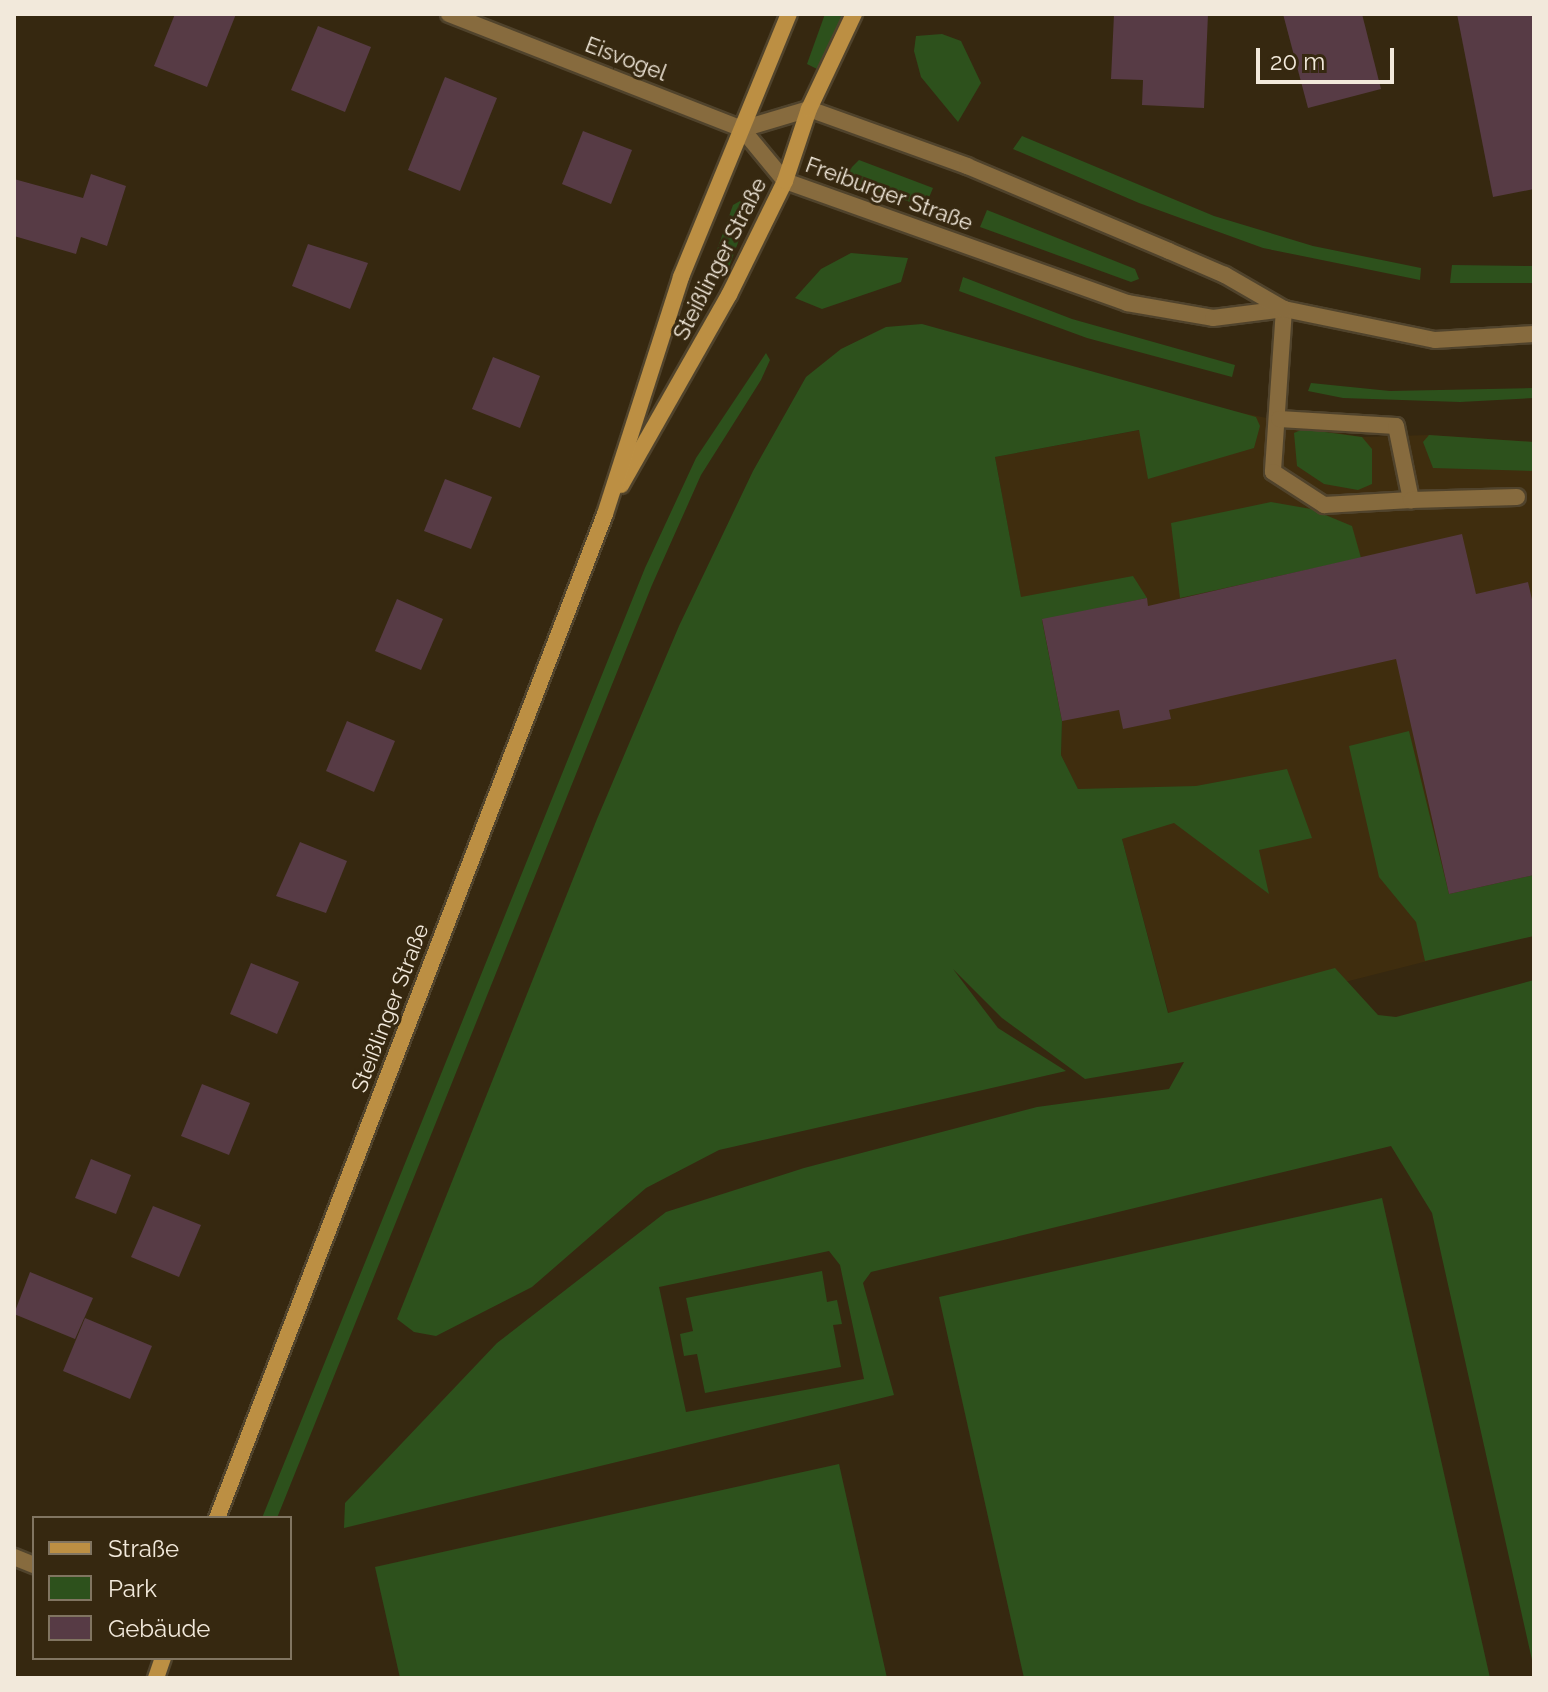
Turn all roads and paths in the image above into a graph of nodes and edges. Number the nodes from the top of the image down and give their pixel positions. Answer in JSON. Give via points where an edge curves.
{"nodes":[{"id":1,"x":449,"y":14,"type":"edge"},
{"id":2,"x":789,"y":14,"type":"edge"},
{"id":3,"x":854,"y":14,"type":"edge"},
{"id":4,"x":809,"y":109,"type":"junction"},
{"id":5,"x":742,"y":129,"type":"junction"},
{"id":6,"x":785,"y":181,"type":"junction"},
{"id":7,"x":1284,"y":309,"type":"junction"},
{"id":8,"x":1534,"y":334,"type":"edge"},
{"id":9,"x":1279,"y":419,"type":"junction"},
{"id":10,"x":1517,"y":497,"type":"dead end"},
{"id":11,"x":1411,"y":500,"type":"junction"},
{"id":12,"x":605,"y":514,"type":"junction"},
{"id":13,"x":218,"y":1516,"type":"edge"}],
"edges":[{"from":1,"to":5,"type":"street","name":"Eisvogel"},
{"from":2,"to":5,"type":"street","name":"Steißlinger Straße"},
{"from":3,"to":4,"type":"street","name":"Steißlinger Straße"},
{"from":4,"to":5,"type":"street"},
{"from":4,"to":6,"type":"street","name":"Steißlinger Straße"},
{"from":4,"to":7,"type":"street","name":"Freiburger Straße","via":[[967,166],[1169,251]]},
{"from":5,"to":6,"type":"street","name":"Freiburger Straße"},
{"from":5,"to":12,"type":"street","name":"Steißlinger Straße","via":[[681,277]]},
{"from":6,"to":7,"type":"street","name":"Freiburger Straße","via":[[1127,303],[1213,318]]},
{"from":6,"to":12,"type":"street","name":"Steißlinger Straße","via":[[729,295]]},
{"from":7,"to":8,"type":"street","name":"Freiburger Straße","via":[[1435,340]]},
{"from":7,"to":9,"type":"street"},
{"from":9,"to":11,"type":"street","via":[[1396,426]]},
{"from":9,"to":11,"type":"street","via":[[1273,472],[1292,488],[1324,505]]},
{"from":10,"to":11,"type":"street"},
{"from":12,"to":13,"type":"street","name":"Steißlinger Straße"}]}
